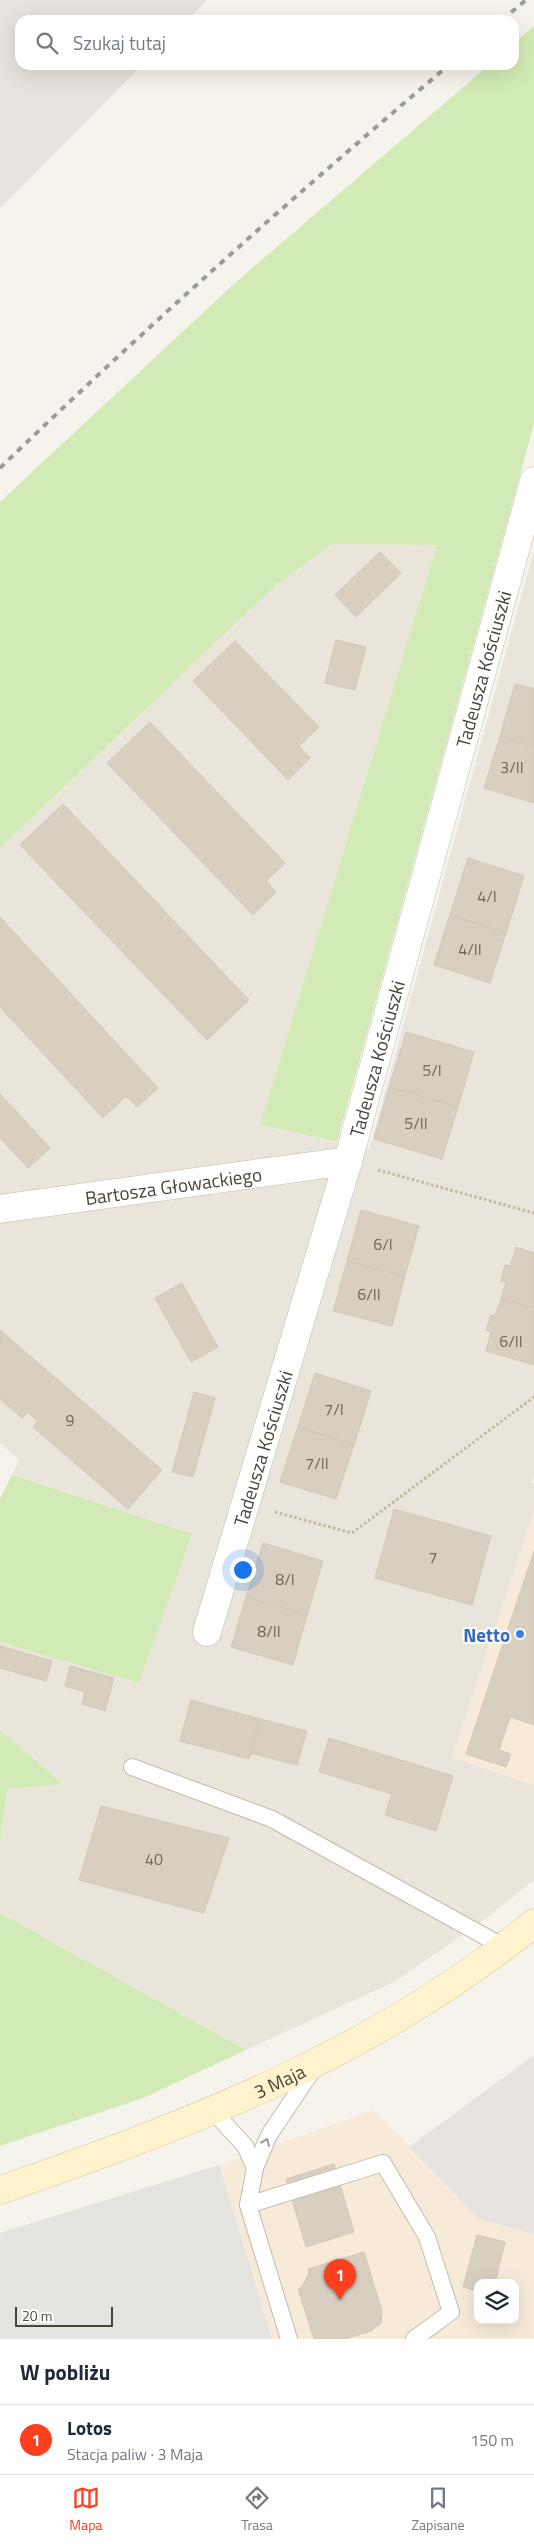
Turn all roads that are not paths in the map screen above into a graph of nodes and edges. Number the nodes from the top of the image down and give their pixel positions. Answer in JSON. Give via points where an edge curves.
{"nodes":[{"id":1,"x":534,"y":481,"type":"edge"},
{"id":2,"x":348,"y":1161,"type":"junction"},
{"id":3,"x":0,"y":1209,"type":"edge"},
{"id":4,"x":207,"y":1632,"type":"dead end"},
{"id":5,"x":132,"y":1767,"type":"dead end"},
{"id":6,"x":534,"y":1923,"type":"edge"},
{"id":7,"x":504,"y":1947,"type":"junction"},
{"id":8,"x":317,"y":2064,"type":"junction"},
{"id":9,"x":212,"y":2110,"type":"junction"},
{"id":10,"x":255,"y":2168,"type":"junction"},
{"id":11,"x":0,"y":2190,"type":"edge"},
{"id":12,"x":248,"y":2205,"type":"junction"},
{"id":13,"x":289,"y":2339,"type":"edge"},
{"id":14,"x":414,"y":2339,"type":"edge"}],
"edges":[{"from":1,"to":2,"type":"street","name":"Tadeusza Kościuszki"},
{"from":2,"to":3,"type":"street","name":"Bartosza Głowackiego"},
{"from":2,"to":4,"type":"street","name":"Tadeusza Kościuszki"},
{"from":5,"to":7,"type":"lane","via":[[272,1819]]},
{"from":6,"to":7,"type":"main road","name":"3 Maja"},
{"from":7,"to":8,"type":"main road","name":"3 Maja","via":[[413,2010]]},
{"from":8,"to":9,"type":"main road","name":"3 Maja"},
{"from":10,"to":8,"type":"lane","one_way":true,"via":[[269,2135]]},
{"from":9,"to":10,"type":"lane","via":[[245,2146]]},
{"from":9,"to":11,"type":"main road","name":"3 Maja","via":[[133,2143]]},
{"from":10,"to":12,"type":"lane"},
{"from":12,"to":13,"type":"lane"},
{"from":12,"to":14,"type":"lane","via":[[383,2163],[427,2237],[451,2312]]}]}
